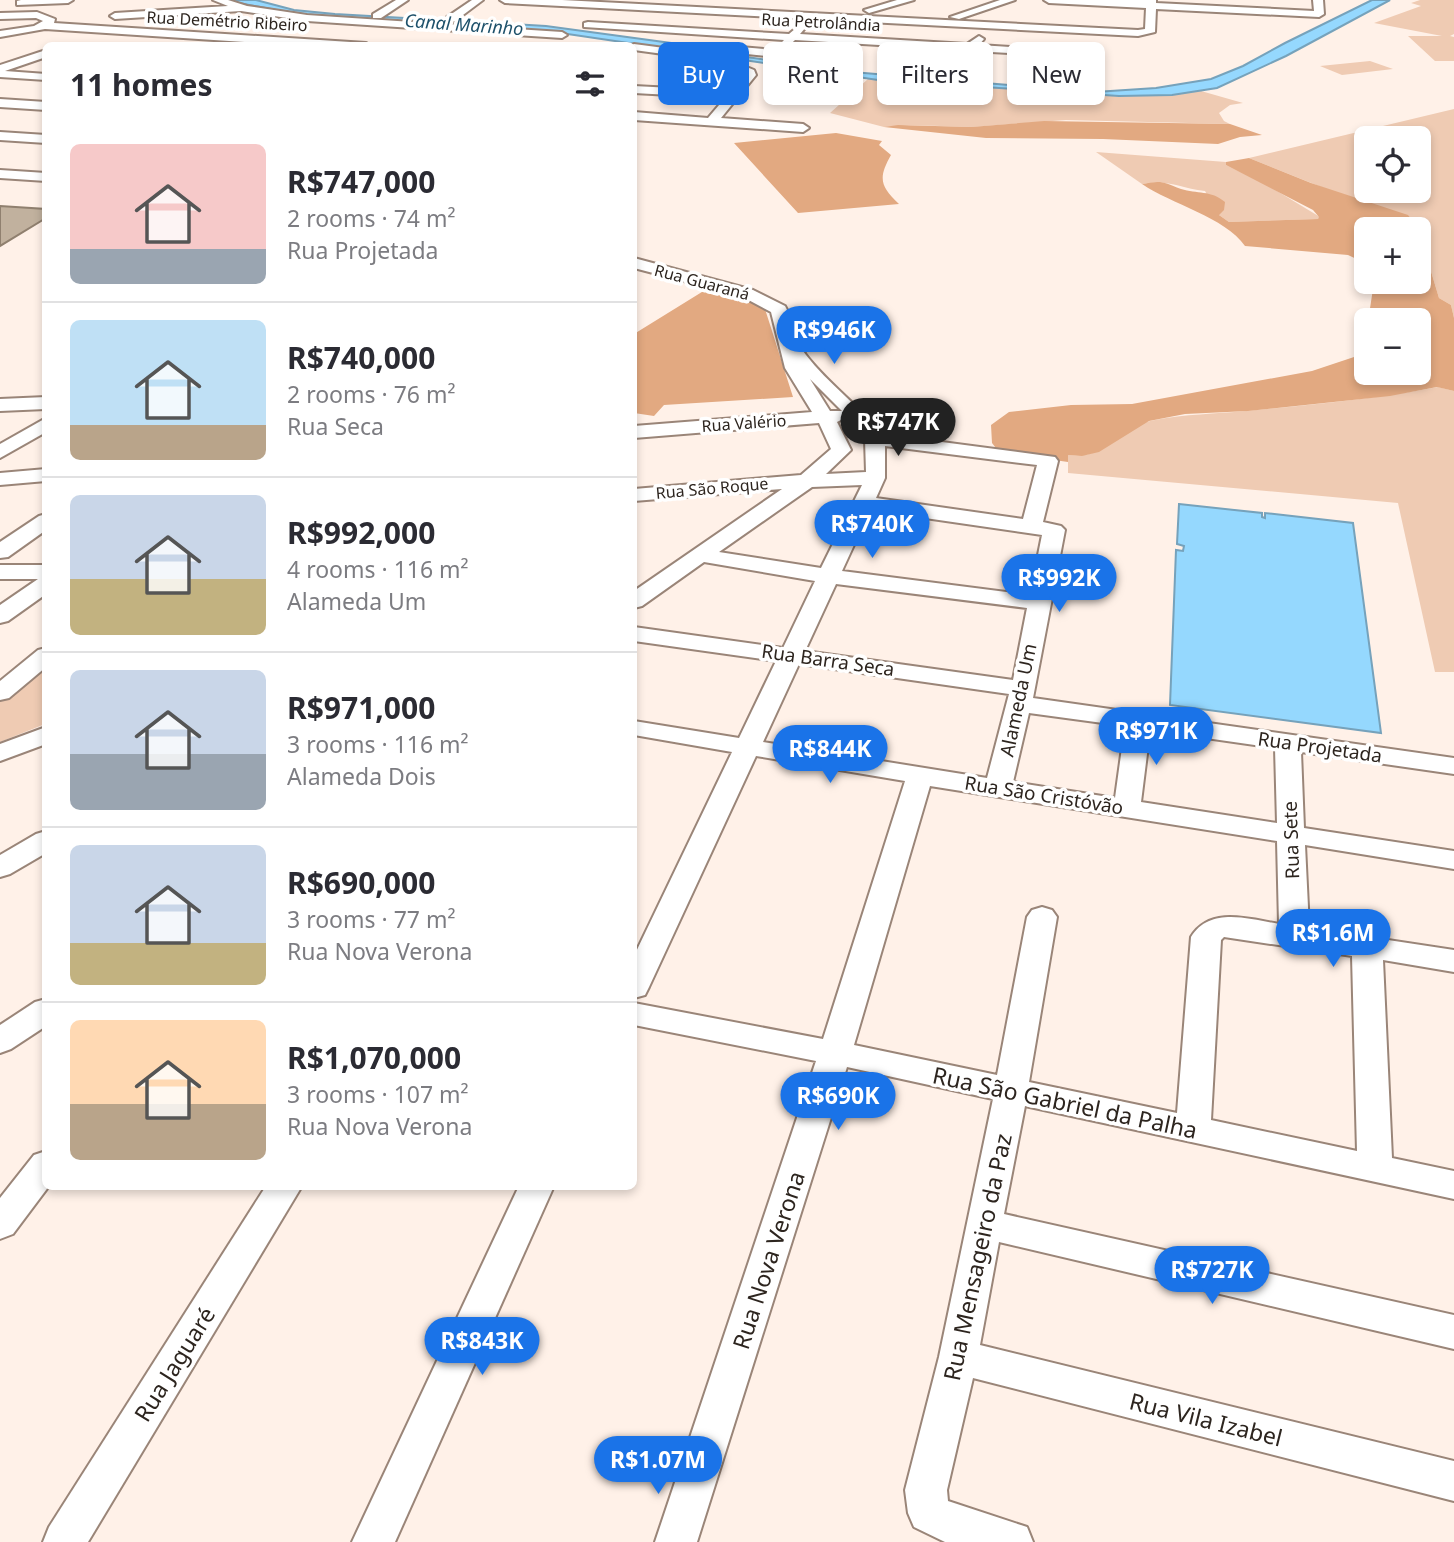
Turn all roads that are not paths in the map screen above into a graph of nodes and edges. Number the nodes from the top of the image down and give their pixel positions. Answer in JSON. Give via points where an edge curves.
{"nodes":[{"id":1,"x":67,"y":0,"type":"edge"},
{"id":2,"x":403,"y":0,"type":"edge"},
{"id":3,"x":478,"y":0,"type":"edge"},
{"id":4,"x":505,"y":0,"type":"edge"},
{"id":5,"x":512,"y":0,"type":"edge"},
{"id":6,"x":600,"y":0,"type":"edge"},
{"id":7,"x":695,"y":0,"type":"edge"},
{"id":8,"x":909,"y":0,"type":"edge"},
{"id":9,"x":1010,"y":0,"type":"edge"},
{"id":10,"x":1049,"y":0,"type":"edge"},
{"id":11,"x":1318,"y":0,"type":"edge"},
{"id":12,"x":534,"y":1,"type":"edge"},
{"id":13,"x":1067,"y":1,"type":"edge"},
{"id":14,"x":292,"y":2,"type":"dead end"},
{"id":15,"x":13,"y":3,"type":"dead end"},
{"id":16,"x":1150,"y":3,"type":"edge"},
{"id":17,"x":583,"y":4,"type":"junction"},
{"id":18,"x":218,"y":5,"type":"edge"},
{"id":19,"x":253,"y":5,"type":"edge"},
{"id":20,"x":278,"y":5,"type":"junction"},
{"id":21,"x":1237,"y":5,"type":"edge"},
{"id":22,"x":662,"y":8,"type":"junction"},
{"id":23,"x":548,"y":12,"type":"junction"},
{"id":24,"x":33,"y":15,"type":"junction"},
{"id":25,"x":812,"y":15,"type":"junction"},
{"id":26,"x":0,"y":16,"type":"edge"},
{"id":27,"x":377,"y":16,"type":"junction"},
{"id":28,"x":844,"y":17,"type":"junction"},
{"id":29,"x":451,"y":19,"type":"junction"},
{"id":30,"x":365,"y":22,"type":"junction"},
{"id":31,"x":936,"y":22,"type":"junction"},
{"id":32,"x":48,"y":23,"type":"junction"},
{"id":33,"x":571,"y":26,"type":"junction"},
{"id":34,"x":1063,"y":28,"type":"junction"},
{"id":35,"x":22,"y":32,"type":"junction"},
{"id":36,"x":0,"y":34,"type":"edge"},
{"id":37,"x":170,"y":34,"type":"junction"},
{"id":38,"x":793,"y":36,"type":"junction"},
{"id":39,"x":153,"y":42,"type":"edge"},
{"id":40,"x":296,"y":42,"type":"edge"},
{"id":41,"x":330,"y":42,"type":"edge"},
{"id":42,"x":554,"y":42,"type":"edge"},
{"id":43,"x":949,"y":42,"type":"edge"},
{"id":44,"x":973,"y":42,"type":"edge"},
{"id":45,"x":1056,"y":42,"type":"edge"},
{"id":46,"x":993,"y":46,"type":"edge"},
{"id":47,"x":637,"y":47,"type":"edge"},
{"id":48,"x":1007,"y":49,"type":"edge"},
{"id":49,"x":42,"y":50,"type":"edge"},
{"id":50,"x":658,"y":50,"type":"edge"},
{"id":51,"x":42,"y":55,"type":"edge"},
{"id":52,"x":0,"y":72,"type":"edge"},
{"id":53,"x":19,"y":75,"type":"junction"},
{"id":54,"x":42,"y":77,"type":"edge"},
{"id":55,"x":0,"y":84,"type":"edge"},
{"id":56,"x":637,"y":89,"type":"edge"},
{"id":57,"x":658,"y":90,"type":"edge"},
{"id":58,"x":0,"y":103,"type":"edge"},
{"id":59,"x":726,"y":105,"type":"edge"},
{"id":60,"x":42,"y":106,"type":"edge"},
{"id":61,"x":637,"y":116,"type":"edge"},
{"id":62,"x":712,"y":121,"type":"junction"},
{"id":63,"x":803,"y":128,"type":"dead end"},
{"id":64,"x":0,"y":136,"type":"edge"},
{"id":65,"x":42,"y":139,"type":"edge"},
{"id":66,"x":0,"y":174,"type":"edge"},
{"id":67,"x":42,"y":177,"type":"edge"},
{"id":68,"x":637,"y":264,"type":"edge"},
{"id":69,"x":787,"y":338,"type":"junction"},
{"id":70,"x":42,"y":403,"type":"edge"},
{"id":71,"x":0,"y":405,"type":"edge"},
{"id":72,"x":854,"y":414,"type":"junction"},
{"id":73,"x":825,"y":417,"type":"junction"},
{"id":74,"x":42,"y":426,"type":"edge"},
{"id":75,"x":637,"y":432,"type":"edge"},
{"id":76,"x":876,"y":447,"type":"junction"},
{"id":77,"x":841,"y":450,"type":"junction"},
{"id":78,"x":0,"y":452,"type":"edge"},
{"id":79,"x":1048,"y":461,"type":"joint"},
{"id":80,"x":42,"y":475,"type":"edge"},
{"id":81,"x":875,"y":478,"type":"junction"},
{"id":82,"x":0,"y":479,"type":"edge"},
{"id":83,"x":807,"y":481,"type":"junction"},
{"id":84,"x":637,"y":495,"type":"edge"},
{"id":85,"x":863,"y":503,"type":"junction"},
{"id":86,"x":42,"y":523,"type":"edge"},
{"id":87,"x":1031,"y":527,"type":"junction"},
{"id":88,"x":42,"y":545,"type":"edge"},
{"id":89,"x":2,"y":550,"type":"edge"},
{"id":90,"x":701,"y":555,"type":"junction"},
{"id":91,"x":0,"y":572,"type":"edge"},
{"id":92,"x":42,"y":572,"type":"edge"},
{"id":93,"x":828,"y":576,"type":"junction"},
{"id":94,"x":42,"y":586,"type":"edge"},
{"id":95,"x":655,"y":586,"type":"junction"},
{"id":96,"x":637,"y":599,"type":"edge"},
{"id":97,"x":1038,"y":603,"type":"junction"},
{"id":98,"x":0,"y":617,"type":"edge"},
{"id":99,"x":637,"y":621,"type":"edge"},
{"id":100,"x":637,"y":634,"type":"edge"},
{"id":101,"x":792,"y":654,"type":"junction"},
{"id":102,"x":42,"y":658,"type":"edge"},
{"id":103,"x":0,"y":693,"type":"edge"},
{"id":104,"x":1021,"y":696,"type":"junction"},
{"id":105,"x":1138,"y":721,"type":"junction"},
{"id":106,"x":637,"y":728,"type":"edge"},
{"id":107,"x":42,"y":737,"type":"edge"},
{"id":108,"x":1289,"y":743,"type":"junction"},
{"id":109,"x":748,"y":747,"type":"junction"},
{"id":110,"x":0,"y":753,"type":"edge"},
{"id":111,"x":1454,"y":766,"type":"edge"},
{"id":112,"x":920,"y":776,"type":"junction"},
{"id":113,"x":998,"y":788,"type":"junction"},
{"id":114,"x":1127,"y":808,"type":"junction"},
{"id":115,"x":1290,"y":835,"type":"junction"},
{"id":116,"x":42,"y":842,"type":"edge"},
{"id":117,"x":1454,"y":860,"type":"edge"},
{"id":118,"x":0,"y":868,"type":"edge"},
{"id":119,"x":1042,"y":917,"type":"dead end"},
{"id":120,"x":1294,"y":937,"type":"junction"},
{"id":121,"x":1367,"y":948,"type":"junction"},
{"id":122,"x":1454,"y":961,"type":"edge"},
{"id":123,"x":637,"y":981,"type":"edge"},
{"id":124,"x":42,"y":1013,"type":"edge"},
{"id":125,"x":637,"y":1015,"type":"edge"},
{"id":126,"x":0,"y":1041,"type":"edge"},
{"id":127,"x":835,"y":1053,"type":"junction"},
{"id":128,"x":1011,"y":1090,"type":"junction"},
{"id":129,"x":1193,"y":1130,"type":"junction"},
{"id":130,"x":1375,"y":1168,"type":"junction"},
{"id":131,"x":42,"y":1170,"type":"edge"},
{"id":132,"x":1454,"y":1185,"type":"edge"},
{"id":133,"x":283,"y":1190,"type":"edge"},
{"id":134,"x":535,"y":1190,"type":"edge"},
{"id":135,"x":0,"y":1224,"type":"edge"},
{"id":136,"x":984,"y":1224,"type":"junction"},
{"id":137,"x":1454,"y":1332,"type":"edge"},
{"id":138,"x":958,"y":1357,"type":"junction"},
{"id":139,"x":1454,"y":1481,"type":"edge"},
{"id":140,"x":998,"y":1540,"type":"edge"},
{"id":141,"x":64,"y":1542,"type":"edge"},
{"id":142,"x":373,"y":1542,"type":"edge"},
{"id":143,"x":676,"y":1542,"type":"edge"}],
"edges":[{"from":1,"to":15,"type":"street"},
{"from":1,"to":24,"type":"street"},
{"from":2,"to":27,"type":"street"},
{"from":3,"to":29,"type":"street"},
{"from":4,"to":5,"type":"street"},
{"from":5,"to":12,"type":"street"},
{"from":5,"to":23,"type":"street"},
{"from":6,"to":17,"type":"street"},
{"from":7,"to":22,"type":"street"},
{"from":8,"to":28,"type":"street"},
{"from":9,"to":31,"type":"street"},
{"from":10,"to":13,"type":"street"},
{"from":11,"to":21,"type":"street","via":[[1319,14]]},
{"from":12,"to":23,"type":"street"},
{"from":12,"to":33,"type":"street"},
{"from":13,"to":16,"type":"street"},
{"from":13,"to":34,"type":"street"},
{"from":14,"to":20,"type":"street"},
{"from":16,"to":21,"type":"street"},
{"from":16,"to":34,"type":"street","via":[[1150,32]]},
{"from":17,"to":22,"type":"street"},
{"from":17,"to":33,"type":"street"},
{"from":18,"to":19,"type":"street"},
{"from":18,"to":32,"type":"street"},
{"from":18,"to":37,"type":"street"},
{"from":19,"to":20,"type":"street"},
{"from":19,"to":30,"type":"street","via":[[293,17]]},
{"from":20,"to":27,"type":"street"},
{"from":22,"to":25,"type":"street"},
{"from":22,"to":33,"type":"street"},
{"from":23,"to":33,"type":"street"},
{"from":24,"to":26,"type":"street"},
{"from":24,"to":32,"type":"street"},
{"from":25,"to":28,"type":"street"},
{"from":25,"to":38,"type":"street"},
{"from":27,"to":29,"type":"street"},
{"from":28,"to":31,"type":"street"},
{"from":29,"to":33,"type":"street"},
{"from":30,"to":33,"type":"street"},
{"from":30,"to":41,"type":"street"},
{"from":31,"to":34,"type":"street"},
{"from":31,"to":44,"type":"street"},
{"from":32,"to":35,"type":"street"},
{"from":32,"to":37,"type":"street","name":"Rua Demétrio Ribeiro"},
{"from":33,"to":38,"type":"street","name":"Rua Petrolândia"},
{"from":33,"to":38,"type":"street","via":[[777,54]]},
{"from":33,"to":42,"type":"street"},
{"from":34,"to":45,"type":"street"},
{"from":35,"to":36,"type":"street"},
{"from":35,"to":49,"type":"street"},
{"from":37,"to":39,"type":"street"},
{"from":37,"to":40,"type":"street","name":"Rua Demétrio Ribeiro"},
{"from":38,"to":43,"type":"street","name":"Rua Petrolândia"},
{"from":46,"to":48,"type":"street"},
{"from":47,"to":50,"type":"street"},
{"from":51,"to":52,"type":"street"},
{"from":52,"to":53,"type":"street"},
{"from":53,"to":54,"type":"street"},
{"from":53,"to":55,"type":"street"},
{"from":56,"to":57,"type":"street"},
{"from":58,"to":60,"type":"street"},
{"from":59,"to":62,"type":"street"},
{"from":61,"to":62,"type":"street"},
{"from":62,"to":63,"type":"street"},
{"from":64,"to":65,"type":"street"},
{"from":66,"to":67,"type":"street"},
{"from":68,"to":69,"type":"street","name":"Rua Guaraná","via":[[757,297],[779,309]]},
{"from":69,"to":72,"type":"street","name":"Rua Guaraná","via":[[801,360]]},
{"from":69,"to":73,"type":"street","name":"Rua Guaraná","via":[[794,368]]},
{"from":70,"to":71,"type":"street"},
{"from":72,"to":73,"type":"street","name":"Rua Valério"},
{"from":72,"to":76,"type":"street","name":"Rua Guaraná"},
{"from":73,"to":75,"type":"street","name":"Rua Valério"},
{"from":73,"to":77,"type":"street","name":"Rua Guaraná"},
{"from":74,"to":78,"type":"street"},
{"from":76,"to":77,"type":"street"},
{"from":76,"to":79,"type":"street"},
{"from":76,"to":81,"type":"street"},
{"from":77,"to":83,"type":"street"},
{"from":79,"to":87,"type":"street"},
{"from":80,"to":82,"type":"street"},
{"from":81,"to":83,"type":"street","name":"Rua São Roque"},
{"from":81,"to":85,"type":"street"},
{"from":83,"to":84,"type":"street","name":"Rua São Roque"},
{"from":83,"to":90,"type":"street"},
{"from":85,"to":87,"type":"street"},
{"from":85,"to":93,"type":"street"},
{"from":86,"to":89,"type":"street"},
{"from":87,"to":97,"type":"street","name":"Alameda Um","via":[[1054,530]]},
{"from":88,"to":89,"type":"street"},
{"from":90,"to":93,"type":"street"},
{"from":90,"to":95,"type":"street"},
{"from":91,"to":92,"type":"street"},
{"from":93,"to":97,"type":"street"},
{"from":93,"to":101,"type":"street"},
{"from":94,"to":98,"type":"street"},
{"from":95,"to":96,"type":"street"},
{"from":95,"to":99,"type":"street"},
{"from":97,"to":104,"type":"street","name":"Alameda Um"},
{"from":100,"to":101,"type":"street","name":"Rua Barra Seca"},
{"from":101,"to":104,"type":"street","name":"Rua Barra Seca"},
{"from":101,"to":109,"type":"street"},
{"from":102,"to":103,"type":"street"},
{"from":104,"to":105,"type":"street","name":"Rua Projetada"},
{"from":104,"to":113,"type":"street","name":"Alameda Um"},
{"from":105,"to":108,"type":"street","name":"Rua Projetada"},
{"from":105,"to":114,"type":"street"},
{"from":106,"to":109,"type":"street","name":"Rua São Cristóvão"},
{"from":107,"to":110,"type":"street"},
{"from":108,"to":111,"type":"street","name":"Rua Projetada"},
{"from":108,"to":115,"type":"street","name":"Rua Sete"},
{"from":109,"to":112,"type":"street","name":"Rua São Cristóvão"},
{"from":109,"to":123,"type":"street"},
{"from":112,"to":113,"type":"street","name":"Rua São Cristóvão"},
{"from":112,"to":127,"type":"street","name":"Rua Nova Verona"},
{"from":113,"to":114,"type":"street","name":"Rua São Cristóvão"},
{"from":114,"to":115,"type":"street","name":"Rua São Cristóvão"},
{"from":115,"to":117,"type":"street","name":"Rua São Cristóvão"},
{"from":115,"to":120,"type":"street","name":"Rua Sete"},
{"from":116,"to":118,"type":"street"},
{"from":119,"to":128,"type":"street","name":"Rua Mensageiro da Paz"},
{"from":120,"to":121,"type":"street"},
{"from":120,"to":129,"type":"street","via":[[1217,928],[1206,937]]},
{"from":121,"to":122,"type":"street"},
{"from":121,"to":130,"type":"street"},
{"from":124,"to":126,"type":"street"},
{"from":125,"to":127,"type":"street","name":"Rua São Gabriel da Palha"},
{"from":127,"to":128,"type":"street","name":"Rua São Gabriel da Palha"},
{"from":127,"to":143,"type":"street","name":"Rua Nova Verona"},
{"from":128,"to":129,"type":"street","name":"Rua São Gabriel da Palha"},
{"from":128,"to":136,"type":"street","name":"Rua Mensageiro da Paz"},
{"from":129,"to":130,"type":"street","name":"Rua São Gabriel da Palha"},
{"from":130,"to":132,"type":"street","name":"Rua São Gabriel da Palha"},
{"from":131,"to":135,"type":"street"},
{"from":133,"to":141,"type":"street","name":"Rua Jaguaré"},
{"from":134,"to":142,"type":"street"},
{"from":136,"to":137,"type":"street"},
{"from":136,"to":138,"type":"street","name":"Rua Mensageiro da Paz"},
{"from":138,"to":139,"type":"street","name":"Rua Vila Izabel"},
{"from":138,"to":140,"type":"street","name":"Rua Mensageiro da Paz","via":[[926,1490],[929,1513]]}]}
